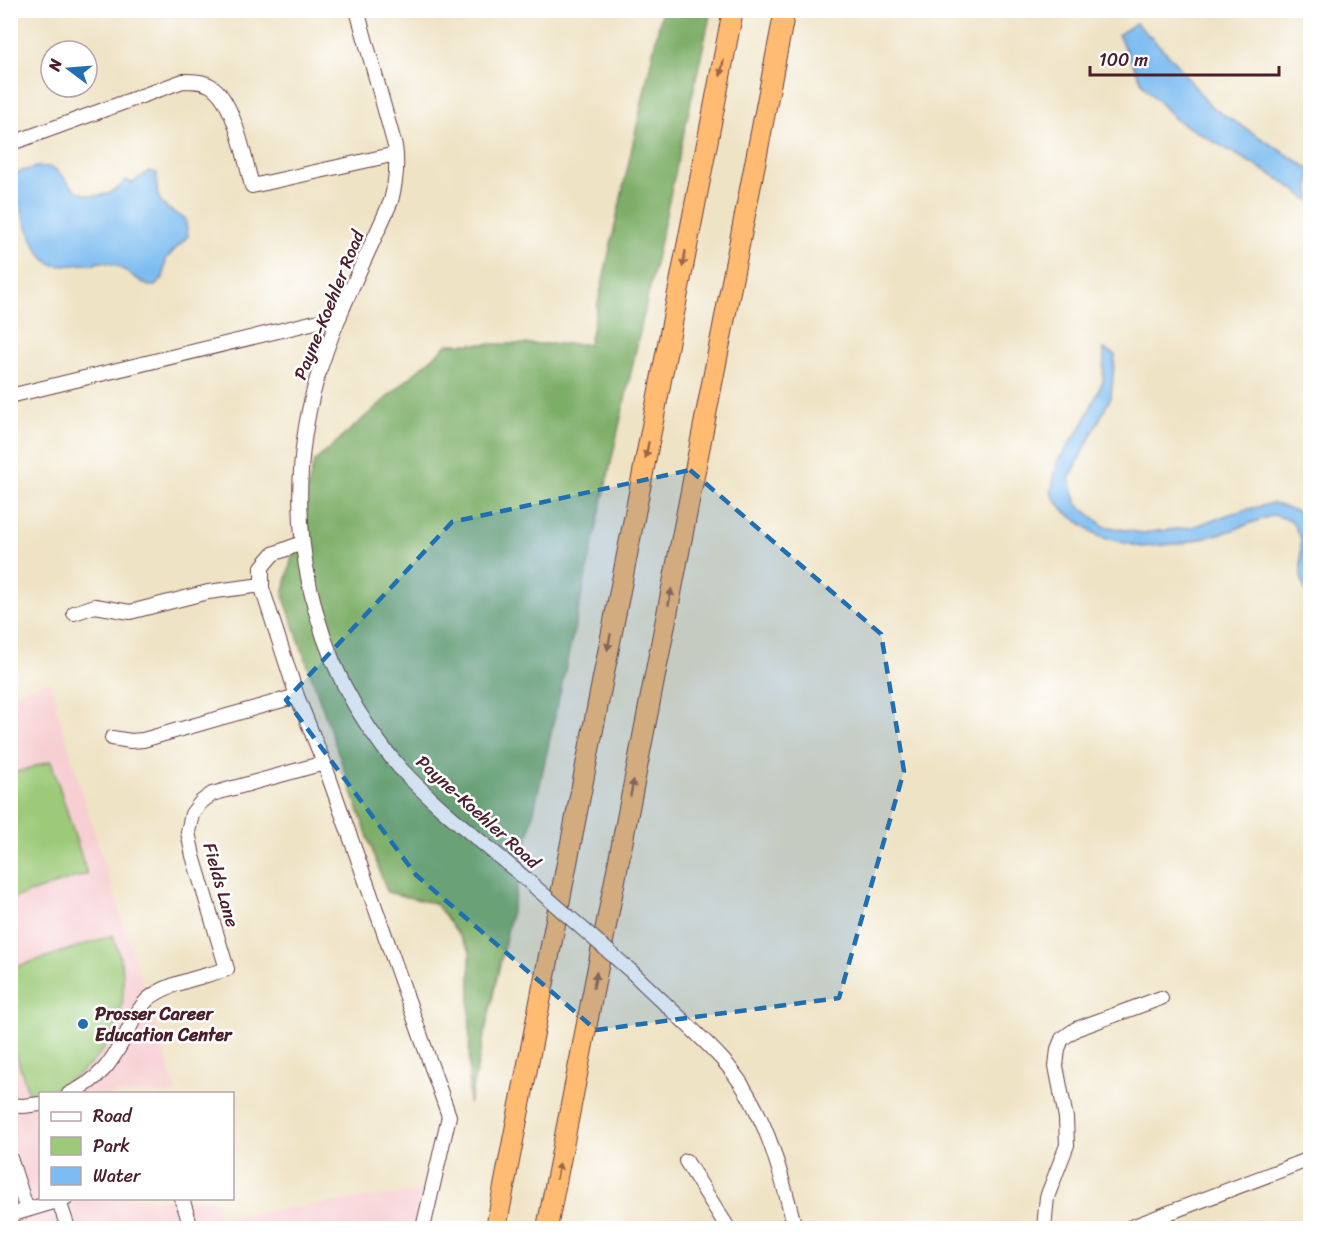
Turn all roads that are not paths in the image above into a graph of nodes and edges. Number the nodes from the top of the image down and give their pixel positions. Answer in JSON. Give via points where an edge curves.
{"nodes":[{"id":1,"x":357,"y":10,"type":"edge"},
{"id":2,"x":733,"y":10,"type":"edge"},
{"id":3,"x":785,"y":10,"type":"edge"},
{"id":4,"x":10,"y":146,"type":"edge"},
{"id":5,"x":396,"y":154,"type":"junction"},
{"id":6,"x":340,"y":316,"type":"junction"},
{"id":7,"x":10,"y":396,"type":"edge"},
{"id":8,"x":302,"y":543,"type":"junction"},
{"id":9,"x":262,"y":585,"type":"junction"},
{"id":10,"x":74,"y":613,"type":"dead end"},
{"id":11,"x":297,"y":696,"type":"junction"},
{"id":12,"x":112,"y":738,"type":"dead end"},
{"id":13,"x":324,"y":763,"type":"junction"},
{"id":14,"x":1161,"y":998,"type":"dead end"},
{"id":15,"x":73,"y":1092,"type":"edge"},
{"id":16,"x":10,"y":1104,"type":"edge"},
{"id":17,"x":39,"y":1104,"type":"edge"},
{"id":18,"x":10,"y":1158,"type":"edge"},
{"id":19,"x":1311,"y":1159,"type":"edge"},
{"id":20,"x":686,"y":1161,"type":"dead end"},
{"id":21,"x":1294,"y":1165,"type":"junction"},
{"id":22,"x":1311,"y":1165,"type":"edge"},
{"id":23,"x":63,"y":1200,"type":"edge"},
{"id":24,"x":183,"y":1200,"type":"edge"},
{"id":25,"x":27,"y":1210,"type":"junction"},
{"id":26,"x":10,"y":1215,"type":"edge"},
{"id":27,"x":68,"y":1228,"type":"edge"},
{"id":28,"x":191,"y":1228,"type":"edge"},
{"id":29,"x":423,"y":1228,"type":"edge"},
{"id":30,"x":496,"y":1228,"type":"edge"},
{"id":31,"x":547,"y":1228,"type":"edge"},
{"id":32,"x":728,"y":1228,"type":"edge"},
{"id":33,"x":795,"y":1228,"type":"edge"},
{"id":34,"x":1044,"y":1228,"type":"edge"},
{"id":35,"x":1129,"y":1228,"type":"edge"}],
"edges":[{"from":1,"to":5,"type":"street","name":"Payne-Koehler Road"},
{"from":2,"to":30,"type":"highway","one_way":true},
{"from":31,"to":3,"type":"highway","one_way":true},
{"from":4,"to":5,"type":"street","via":[[183,81],[198,81],[219,92],[229,108],[252,186]]},
{"from":5,"to":6,"type":"street","name":"Payne-Koehler Road","via":[[396,183],[391,201]]},
{"from":6,"to":7,"type":"street"},
{"from":6,"to":8,"type":"street","name":"Payne-Koehler Road","via":[[309,408],[299,488]]},
{"from":8,"to":9,"type":"street","via":[[273,554],[262,567]]},
{"from":8,"to":33,"type":"street","name":"Payne-Koehler Road","bridge":true,"via":[[312,598],[328,650],[366,723],[420,788],[632,972],[722,1059],[751,1103],[773,1151]]},
{"from":9,"to":10,"type":"street","via":[[208,592],[130,612],[95,606]]},
{"from":9,"to":11,"type":"street"},
{"from":11,"to":12,"type":"street","via":[[143,740]]},
{"from":11,"to":13,"type":"street"},
{"from":13,"to":15,"type":"street","name":"Fields Lane","via":[[212,794],[201,802],[192,814],[188,832],[227,969],[161,990],[144,1003],[102,1073]]},
{"from":13,"to":29,"type":"street","via":[[449,1116]]},
{"from":14,"to":34,"type":"street","via":[[1076,1029],[1062,1039],[1056,1066],[1067,1145],[1047,1197]]},
{"from":16,"to":17,"type":"street"},
{"from":18,"to":25,"type":"street"},
{"from":19,"to":21,"type":"street"},
{"from":20,"to":32,"type":"street"},
{"from":21,"to":22,"type":"street"},
{"from":21,"to":35,"type":"street"},
{"from":23,"to":25,"type":"street"},
{"from":23,"to":27,"type":"street"},
{"from":24,"to":28,"type":"street"},
{"from":25,"to":26,"type":"street"}]}
